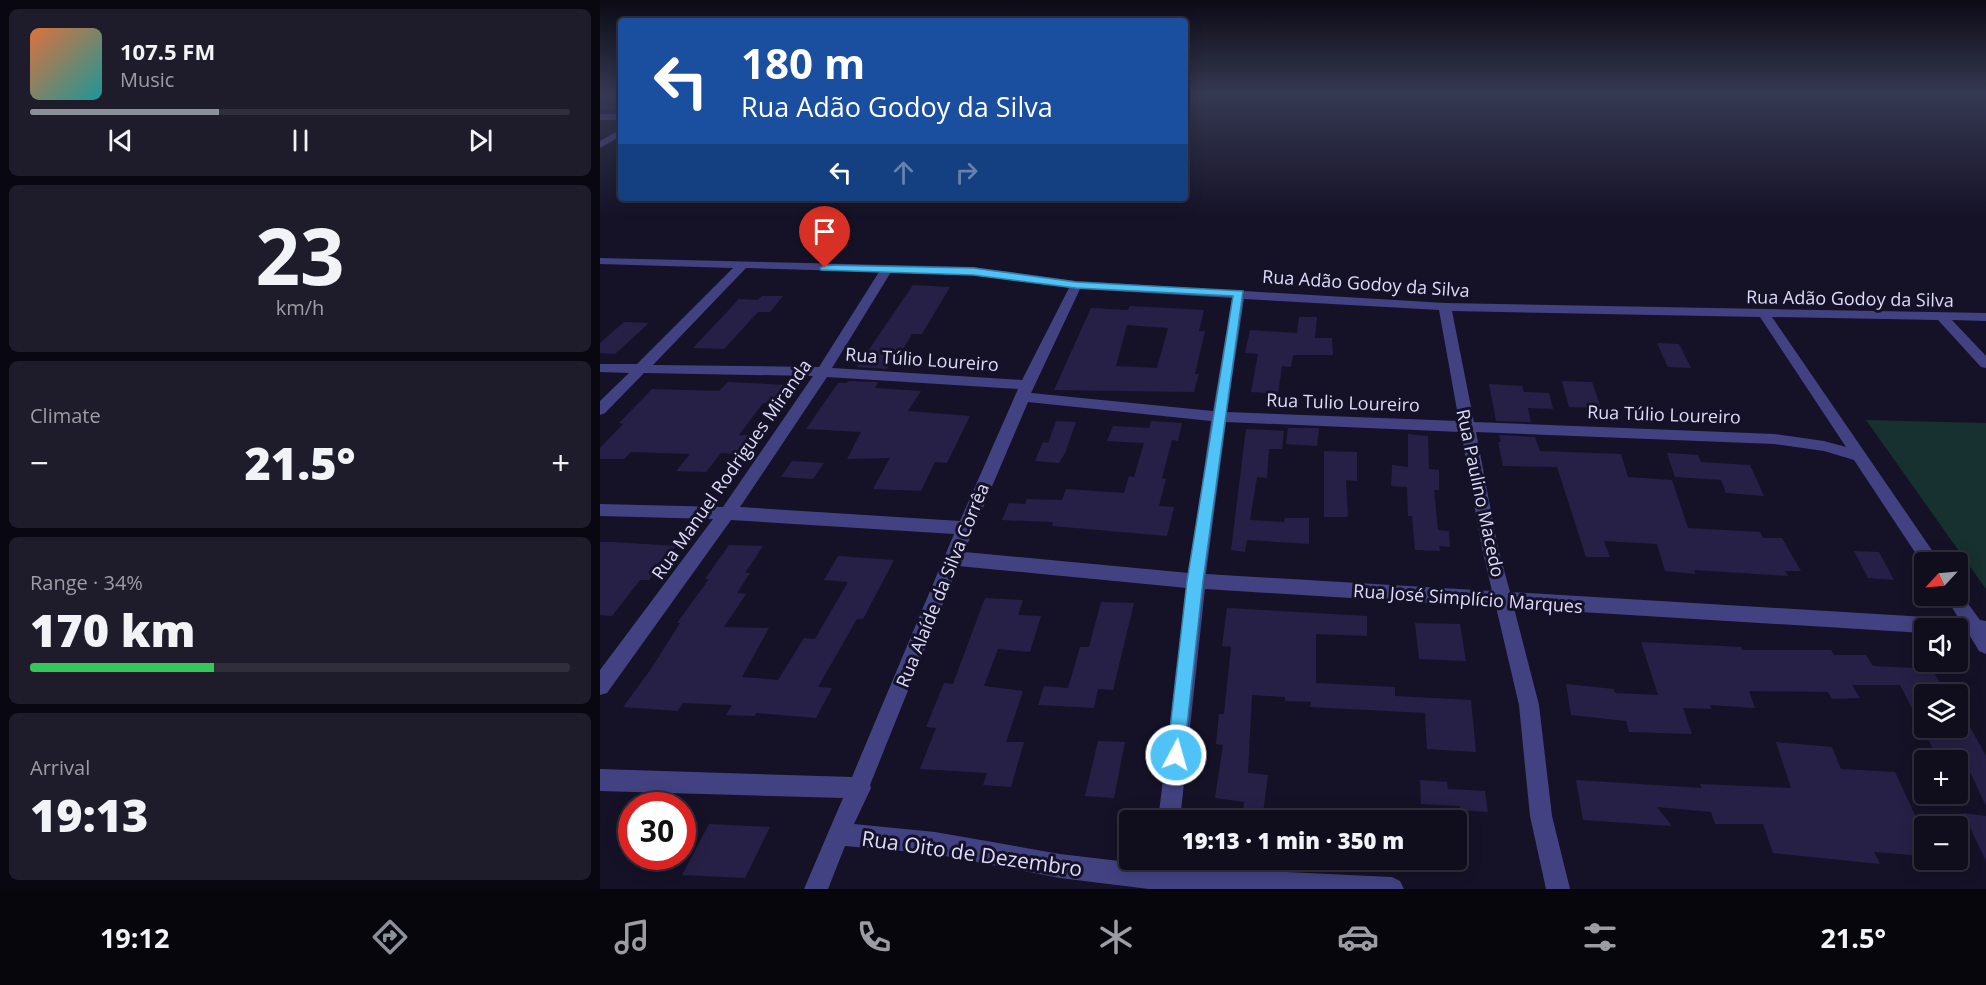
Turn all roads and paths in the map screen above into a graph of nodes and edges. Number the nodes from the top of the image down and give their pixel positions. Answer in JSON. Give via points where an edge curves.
{"nodes":[{"id":1,"x":617,"y":134,"type":"edge"},
{"id":2,"x":600,"y":145,"type":"edge"},
{"id":3,"x":600,"y":261,"type":"edge"},
{"id":4,"x":742,"y":266,"type":"junction"},
{"id":5,"x":887,"y":269,"type":"junction"},
{"id":6,"x":1076,"y":285,"type":"junction"},
{"id":7,"x":1239,"y":293,"type":"junction"},
{"id":8,"x":1444,"y":307,"type":"junction"},
{"id":9,"x":1765,"y":315,"type":"junction"},
{"id":10,"x":1942,"y":317,"type":"junction"},
{"id":11,"x":1986,"y":317,"type":"edge"},
{"id":12,"x":1986,"y":364,"type":"edge"},
{"id":13,"x":600,"y":368,"type":"edge"},
{"id":14,"x":641,"y":370,"type":"junction"},
{"id":15,"x":823,"y":372,"type":"junction"},
{"id":16,"x":1024,"y":391,"type":"junction"},
{"id":17,"x":600,"y":410,"type":"edge"},
{"id":18,"x":1218,"y":417,"type":"junction"},
{"id":19,"x":1466,"y":426,"type":"junction"},
{"id":20,"x":1859,"y":456,"type":"junction"},
{"id":21,"x":600,"y":510,"type":"edge"},
{"id":22,"x":727,"y":513,"type":"junction"},
{"id":23,"x":963,"y":528,"type":"junction"},
{"id":24,"x":1924,"y":552,"type":"edge"},
{"id":25,"x":951,"y":558,"type":"junction"},
{"id":26,"x":1195,"y":581,"type":"junction"},
{"id":27,"x":1504,"y":600,"type":"junction"},
{"id":28,"x":1962,"y":606,"type":"edge"},
{"id":29,"x":1981,"y":629,"type":"edge"},
{"id":30,"x":1986,"y":645,"type":"edge"},
{"id":31,"x":600,"y":686,"type":"edge"},
{"id":32,"x":600,"y":780,"type":"edge"},
{"id":33,"x":860,"y":788,"type":"junction"},
{"id":34,"x":1170,"y":810,"type":"edge"},
{"id":35,"x":839,"y":834,"type":"junction"},
{"id":36,"x":1163,"y":875,"type":"edge"},
{"id":37,"x":816,"y":889,"type":"edge"},
{"id":38,"x":1392,"y":889,"type":"edge"},
{"id":39,"x":1558,"y":889,"type":"edge"}],
"edges":[{"from":1,"to":2,"type":"street"},
{"from":3,"to":4,"type":"street","name":"Rua Adão Godoy da Silva"},
{"from":4,"to":5,"type":"street","name":"Rua Adão Godoy da Silva"},
{"from":4,"to":14,"type":"street"},
{"from":5,"to":6,"type":"street","name":"Rua Adão Godoy da Silva","via":[[973,271]]},
{"from":5,"to":15,"type":"street","name":"Rua Manuel Rodrigues Miranda"},
{"from":6,"to":7,"type":"street","name":"Rua Adão Godoy da Silva"},
{"from":6,"to":16,"type":"street","name":"Rua Alaíde da Silva Corrêa"},
{"from":7,"to":8,"type":"street","name":"Rua Adão Godoy da Silva"},
{"from":7,"to":18,"type":"street"},
{"from":8,"to":9,"type":"street","name":"Rua Adão Godoy da Silva"},
{"from":8,"to":19,"type":"street","name":"Rua Paulino Macedo"},
{"from":9,"to":10,"type":"street","name":"Rua Adão Godoy da Silva"},
{"from":9,"to":20,"type":"street"},
{"from":10,"to":11,"type":"street","name":"Rua Adão Godoy da Silva"},
{"from":10,"to":12,"type":"street"},
{"from":13,"to":14,"type":"street","name":"Rua Túlio Loureiro"},
{"from":14,"to":15,"type":"street","name":"Rua Túlio Loureiro"},
{"from":14,"to":17,"type":"street"},
{"from":15,"to":16,"type":"street","name":"Rua Túlio Loureiro"},
{"from":15,"to":22,"type":"street","name":"Rua Manuel Rodrigues Miranda"},
{"from":16,"to":18,"type":"street","name":"Rua Túlio Loureiro"},
{"from":16,"to":23,"type":"street","name":"Rua Alaíde da Silva Corrêa"},
{"from":18,"to":19,"type":"street","name":"Rua Tulio Loureiro"},
{"from":18,"to":26,"type":"street"},
{"from":19,"to":20,"type":"street","name":"Rua Túlio Loureiro","via":[[1774,439]]},
{"from":19,"to":27,"type":"street","name":"Rua Paulino Macedo"},
{"from":20,"to":24,"type":"street"},
{"from":21,"to":22,"type":"street"},
{"from":22,"to":23,"type":"street"},
{"from":22,"to":31,"type":"street","name":"Rua Manuel Rodrigues Miranda"},
{"from":23,"to":25,"type":"street","name":"Rua Alaíde da Silva Corrêa"},
{"from":25,"to":26,"type":"street","name":"Rua José Simplício Marques"},
{"from":25,"to":33,"type":"street","name":"Rua Alaíde da Silva Corrêa"},
{"from":26,"to":27,"type":"street","name":"Rua José Simplício Marques"},
{"from":26,"to":34,"type":"street"},
{"from":27,"to":29,"type":"street","name":"Rua José Simplício Marques"},
{"from":27,"to":39,"type":"street","name":"Rua Paulino Macedo","via":[[1529,705],[1540,816]]},
{"from":28,"to":29,"type":"street"},
{"from":29,"to":30,"type":"street"},
{"from":32,"to":33,"type":"street"},
{"from":33,"to":35,"type":"street","name":"Rua Alaíde da Silva Corrêa"},
{"from":35,"to":36,"type":"street","name":"Rua Oito de Dezembro","via":[[935,843],[1060,866]]},
{"from":35,"to":37,"type":"street","name":"Rua Alaíde da Silva Corrêa"},
{"from":36,"to":38,"type":"street","name":"Rua Oito de Dezembro"}]}
